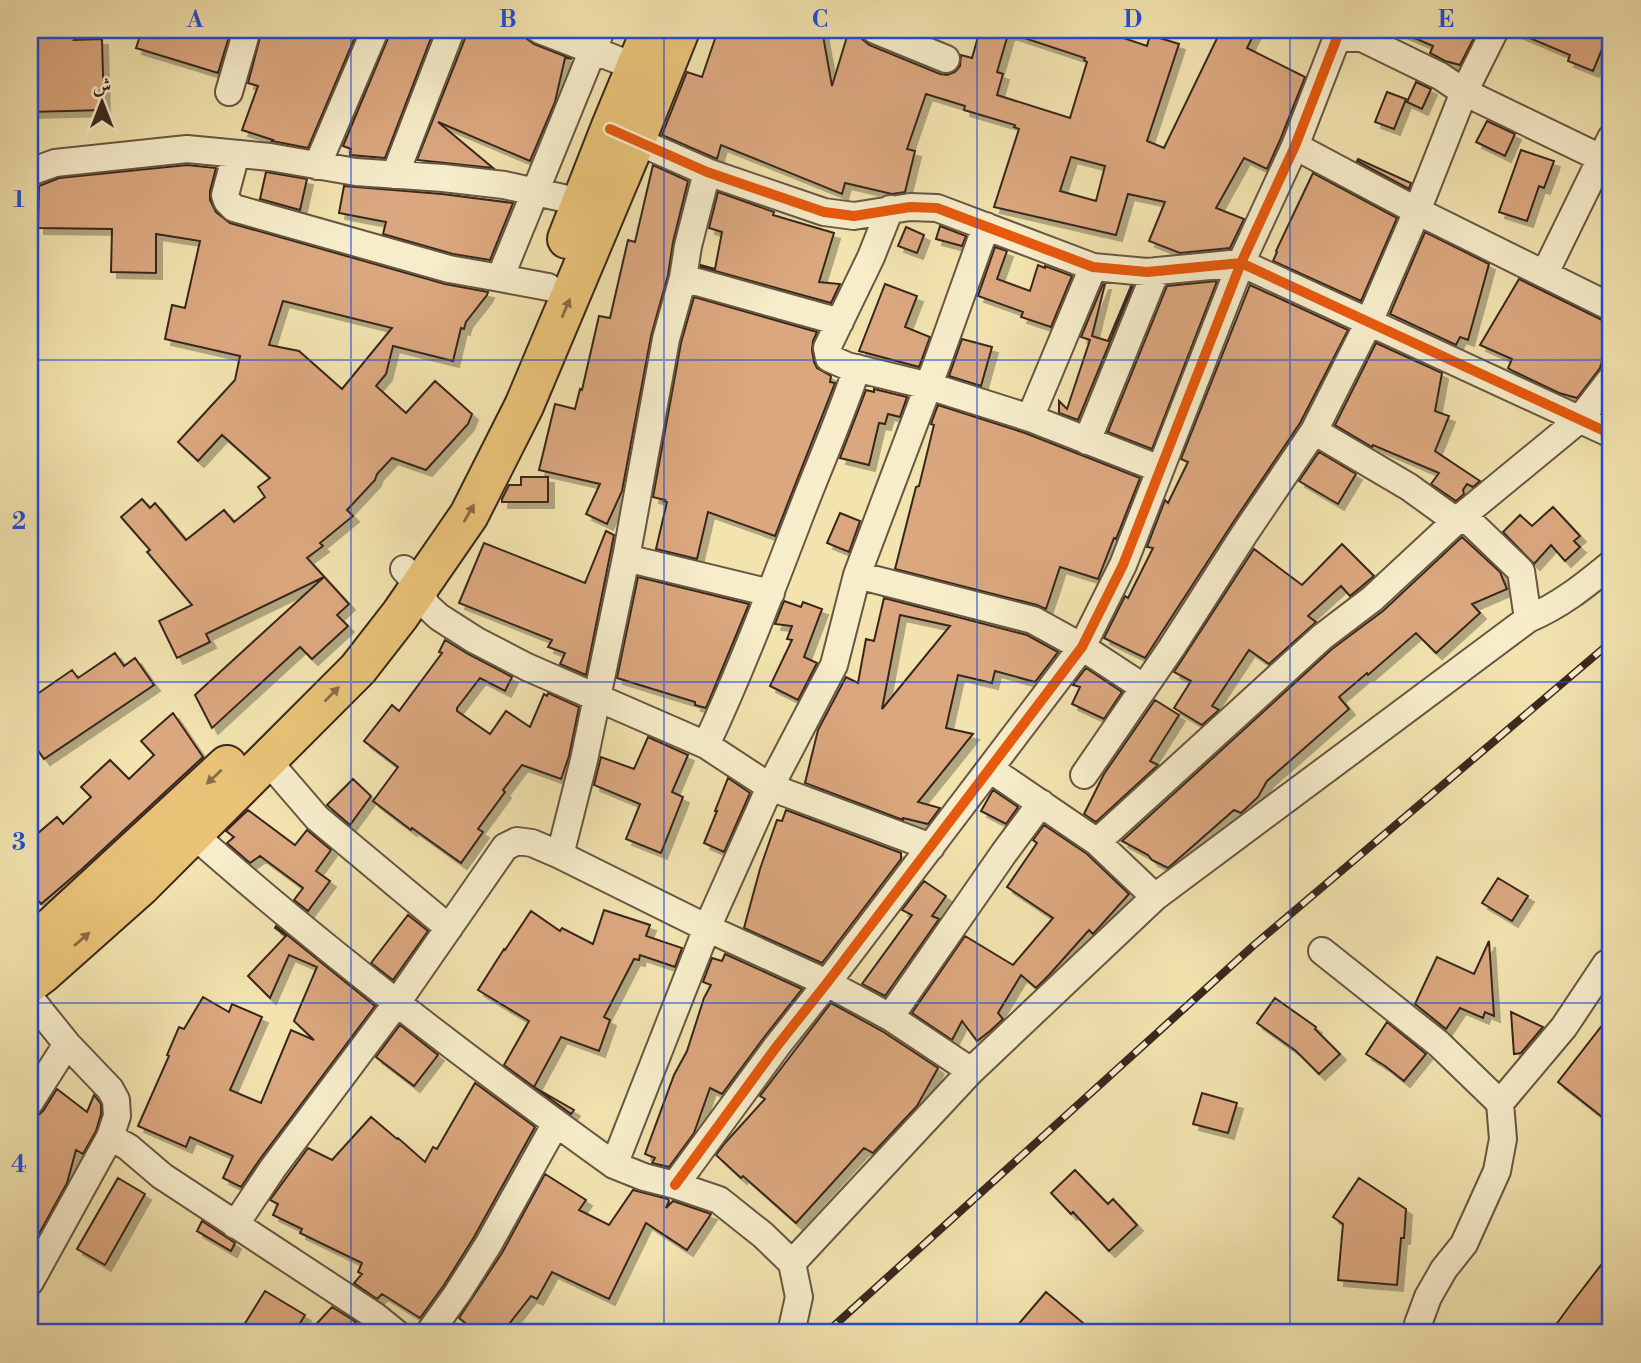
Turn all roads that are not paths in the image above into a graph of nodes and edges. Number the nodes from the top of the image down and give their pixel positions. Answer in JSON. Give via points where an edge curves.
{"nodes":[{"id":1,"x":247,"y":30,"type":"edge"},
{"id":2,"x":375,"y":30,"type":"edge"},
{"id":3,"x":451,"y":30,"type":"edge"},
{"id":4,"x":540,"y":30,"type":"edge"},
{"id":5,"x":652,"y":30,"type":"edge"},
{"id":6,"x":680,"y":30,"type":"edge"},
{"id":7,"x":875,"y":30,"type":"edge"},
{"id":8,"x":1495,"y":30,"type":"edge"},
{"id":9,"x":1338,"y":34,"type":"edge"},
{"id":10,"x":597,"y":40,"type":"edge"},
{"id":11,"x":946,"y":59,"type":"dead end"},
{"id":12,"x":636,"y":67,"type":"junction"},
{"id":13,"x":229,"y":92,"type":"dead end"},
{"id":14,"x":1464,"y":92,"type":"junction"},
{"id":15,"x":623,"y":135,"type":"junction"},
{"id":16,"x":1295,"y":146,"type":"junction"},
{"id":17,"x":1608,"y":153,"type":"edge"},
{"id":18,"x":236,"y":154,"type":"junction"},
{"id":19,"x":317,"y":166,"type":"junction"},
{"id":20,"x":30,"y":172,"type":"edge"},
{"id":21,"x":707,"y":172,"type":"junction"},
{"id":22,"x":395,"y":175,"type":"junction"},
{"id":23,"x":534,"y":192,"type":"junction"},
{"id":24,"x":581,"y":202,"type":"junction"},
{"id":25,"x":890,"y":209,"type":"junction"},
{"id":26,"x":1417,"y":211,"type":"junction"},
{"id":27,"x":986,"y":226,"type":"junction"},
{"id":28,"x":1241,"y":263,"type":"junction"},
{"id":29,"x":1093,"y":267,"type":"junction"},
{"id":30,"x":1156,"y":271,"type":"junction"},
{"id":31,"x":1545,"y":273,"type":"junction"},
{"id":32,"x":500,"y":278,"type":"junction"},
{"id":33,"x":683,"y":278,"type":"junction"},
{"id":34,"x":548,"y":287,"type":"junction"},
{"id":35,"x":1611,"y":307,"type":"edge"},
{"id":36,"x":840,"y":322,"type":"junction"},
{"id":37,"x":1369,"y":322,"type":"junction"},
{"id":38,"x":857,"y":368,"type":"junction"},
{"id":39,"x":1611,"y":379,"type":"edge"},
{"id":40,"x":929,"y":386,"type":"junction"},
{"id":41,"x":1030,"y":418,"type":"junction"},
{"id":42,"x":1580,"y":419,"type":"junction"},
{"id":43,"x":1314,"y":431,"type":"junction"},
{"id":44,"x":1611,"y":434,"type":"edge"},
{"id":45,"x":1087,"y":441,"type":"junction"},
{"id":46,"x":1160,"y":470,"type":"junction"},
{"id":47,"x":1456,"y":521,"type":"junction"},
{"id":48,"x":626,"y":558,"type":"junction"},
{"id":49,"x":1611,"y":564,"type":"edge"},
{"id":50,"x":858,"y":575,"type":"junction"},
{"id":51,"x":412,"y":578,"type":"junction"},
{"id":52,"x":771,"y":593,"type":"junction"},
{"id":53,"x":1528,"y":619,"type":"junction"},
{"id":54,"x":1082,"y":646,"type":"junction"},
{"id":55,"x":1143,"y":687,"type":"junction"},
{"id":56,"x":597,"y":696,"type":"junction"},
{"id":57,"x":706,"y":745,"type":"junction"},
{"id":58,"x":267,"y":760,"type":"junction"},
{"id":59,"x":990,"y":769,"type":"junction"},
{"id":60,"x":1084,"y":775,"type":"dead end"},
{"id":61,"x":770,"y":787,"type":"junction"},
{"id":62,"x":1041,"y":803,"type":"junction"},
{"id":63,"x":193,"y":834,"type":"junction"},
{"id":64,"x":1097,"y":842,"type":"junction"},
{"id":65,"x":931,"y":847,"type":"junction"},
{"id":66,"x":560,"y":855,"type":"junction"},
{"id":67,"x":1155,"y":897,"type":"junction"},
{"id":68,"x":449,"y":928,"type":"junction"},
{"id":69,"x":707,"y":928,"type":"junction"},
{"id":70,"x":30,"y":947,"type":"edge"},
{"id":71,"x":1322,"y":951,"type":"dead end"},
{"id":72,"x":1610,"y":961,"type":"edge"},
{"id":73,"x":30,"y":982,"type":"edge"},
{"id":74,"x":827,"y":984,"type":"junction"},
{"id":75,"x":30,"y":998,"type":"edge"},
{"id":76,"x":396,"y":1004,"type":"junction"},
{"id":77,"x":890,"y":1017,"type":"junction"},
{"id":78,"x":67,"y":1044,"type":"junction"},
{"id":79,"x":971,"y":1071,"type":"junction"},
{"id":80,"x":30,"y":1101,"type":"edge"},
{"id":81,"x":1500,"y":1103,"type":"junction"},
{"id":82,"x":556,"y":1123,"type":"junction"},
{"id":83,"x":110,"y":1138,"type":"junction"},
{"id":84,"x":614,"y":1165,"type":"junction"},
{"id":85,"x":675,"y":1185,"type":"junction"},
{"id":86,"x":235,"y":1225,"type":"junction"},
{"id":87,"x":792,"y":1263,"type":"junction"},
{"id":88,"x":30,"y":1282,"type":"edge"},
{"id":89,"x":396,"y":1333,"type":"edge"},
{"id":90,"x":429,"y":1333,"type":"edge"},
{"id":91,"x":791,"y":1333,"type":"edge"},
{"id":92,"x":1417,"y":1333,"type":"edge"}],
"edges":[{"from":1,"to":13,"type":"street"},
{"from":2,"to":19,"type":"street"},
{"from":3,"to":22,"type":"street"},
{"from":4,"to":10,"type":"street"},
{"from":5,"to":12,"type":"main road"},
{"from":6,"to":15,"type":"main road"},
{"from":7,"to":11,"type":"street"},
{"from":8,"to":14,"type":"street"},
{"from":9,"to":14,"type":"street","via":[[1362,38]]},
{"from":9,"to":16,"type":"street"},
{"from":10,"to":12,"type":"street"},
{"from":10,"to":23,"type":"street"},
{"from":12,"to":15,"type":"main road"},
{"from":14,"to":17,"type":"street"},
{"from":14,"to":26,"type":"street"},
{"from":15,"to":21,"type":"street"},
{"from":15,"to":24,"type":"main road"},
{"from":51,"to":15,"type":"main road","one_way":true,"via":[[469,515],[524,406]]},
{"from":16,"to":26,"type":"street"},
{"from":16,"to":28,"type":"street"},
{"from":17,"to":31,"type":"street"},
{"from":18,"to":19,"type":"street"},
{"from":18,"to":20,"type":"street","via":[[187,149],[55,163]]},
{"from":18,"to":32,"type":"street","via":[[225,195],[233,208],[449,269]]},
{"from":19,"to":22,"type":"street"},
{"from":21,"to":25,"type":"street","via":[[824,212],[854,216]]},
{"from":21,"to":33,"type":"street"},
{"from":22,"to":23,"type":"street"},
{"from":23,"to":24,"type":"street"},
{"from":23,"to":32,"type":"street"},
{"from":24,"to":34,"type":"main road"},
{"from":25,"to":27,"type":"street","via":[[937,208]]},
{"from":25,"to":36,"type":"street"},
{"from":26,"to":31,"type":"street"},
{"from":26,"to":37,"type":"street"},
{"from":27,"to":29,"type":"street"},
{"from":27,"to":40,"type":"street"},
{"from":28,"to":30,"type":"street"},
{"from":28,"to":37,"type":"street"},
{"from":28,"to":46,"type":"street"},
{"from":29,"to":30,"type":"street"},
{"from":29,"to":41,"type":"street"},
{"from":30,"to":45,"type":"street"},
{"from":31,"to":35,"type":"street"},
{"from":32,"to":34,"type":"street"},
{"from":33,"to":36,"type":"street"},
{"from":33,"to":48,"type":"street","via":[[666,339]]},
{"from":34,"to":51,"type":"main road"},
{"from":36,"to":38,"type":"street","via":[[827,353],[829,358]]},
{"from":37,"to":42,"type":"street"},
{"from":37,"to":43,"type":"street"},
{"from":38,"to":40,"type":"street"},
{"from":38,"to":52,"type":"street"},
{"from":39,"to":42,"type":"street"},
{"from":40,"to":41,"type":"street"},
{"from":40,"to":50,"type":"street"},
{"from":41,"to":45,"type":"street"},
{"from":42,"to":44,"type":"street"},
{"from":42,"to":47,"type":"street"},
{"from":43,"to":47,"type":"street","via":[[1409,487]]},
{"from":43,"to":55,"type":"street"},
{"from":45,"to":46,"type":"street"},
{"from":46,"to":54,"type":"street","via":[[1123,565]]},
{"from":47,"to":53,"type":"street","via":[[1469,521],[1521,571]]},
{"from":47,"to":64,"type":"street"},
{"from":48,"to":52,"type":"street"},
{"from":48,"to":56,"type":"street"},
{"from":49,"to":53,"type":"street","via":[[1550,610]]},
{"from":50,"to":54,"type":"street","via":[[1033,620]]},
{"from":50,"to":61,"type":"street","via":[[834,665]]},
{"from":51,"to":56,"type":"street","via":[[426,605],[448,623],[527,667]]},
{"from":58,"to":51,"type":"main road","one_way":true,"via":[[358,669],[400,615]]},
{"from":51,"to":70,"type":"main road","one_way":true,"via":[[388,593],[277,719]]},
{"from":52,"to":57,"type":"street"},
{"from":53,"to":67,"type":"street"},
{"from":54,"to":55,"type":"street"},
{"from":54,"to":59,"type":"street"},
{"from":55,"to":60,"type":"street"},
{"from":56,"to":57,"type":"street"},
{"from":56,"to":66,"type":"street"},
{"from":57,"to":61,"type":"street"},
{"from":58,"to":63,"type":"main road"},
{"from":58,"to":68,"type":"street","via":[[317,818]]},
{"from":59,"to":62,"type":"street"},
{"from":59,"to":65,"type":"street"},
{"from":61,"to":65,"type":"street"},
{"from":61,"to":69,"type":"street"},
{"from":62,"to":64,"type":"street"},
{"from":62,"to":77,"type":"street"},
{"from":73,"to":63,"type":"main road","one_way":true,"via":[[141,886]]},
{"from":63,"to":76,"type":"street"},
{"from":64,"to":67,"type":"street"},
{"from":65,"to":74,"type":"street"},
{"from":66,"to":68,"type":"street","via":[[533,843],[517,841],[505,847]]},
{"from":66,"to":69,"type":"street"},
{"from":67,"to":79,"type":"street"},
{"from":68,"to":76,"type":"street"},
{"from":69,"to":74,"type":"street"},
{"from":69,"to":84,"type":"street"},
{"from":71,"to":81,"type":"street","via":[[1439,1044]]},
{"from":72,"to":81,"type":"street","via":[[1564,1027]]},
{"from":74,"to":77,"type":"street"},
{"from":74,"to":85,"type":"street"},
{"from":75,"to":78,"type":"street"},
{"from":76,"to":82,"type":"street"},
{"from":76,"to":86,"type":"street"},
{"from":77,"to":79,"type":"street"},
{"from":78,"to":80,"type":"street"},
{"from":78,"to":83,"type":"street","via":[[116,1100]]},
{"from":79,"to":87,"type":"street"},
{"from":81,"to":92,"type":"street","via":[[1503,1139],[1497,1171],[1464,1244],[1428,1297]]},
{"from":82,"to":84,"type":"street"},
{"from":82,"to":90,"type":"street","via":[[488,1245]]},
{"from":83,"to":86,"type":"street"},
{"from":83,"to":88,"type":"street"},
{"from":84,"to":85,"type":"street"},
{"from":85,"to":87,"type":"street","via":[[719,1200]]},
{"from":86,"to":89,"type":"street"},
{"from":87,"to":91,"type":"street","via":[[799,1297]]}]}
